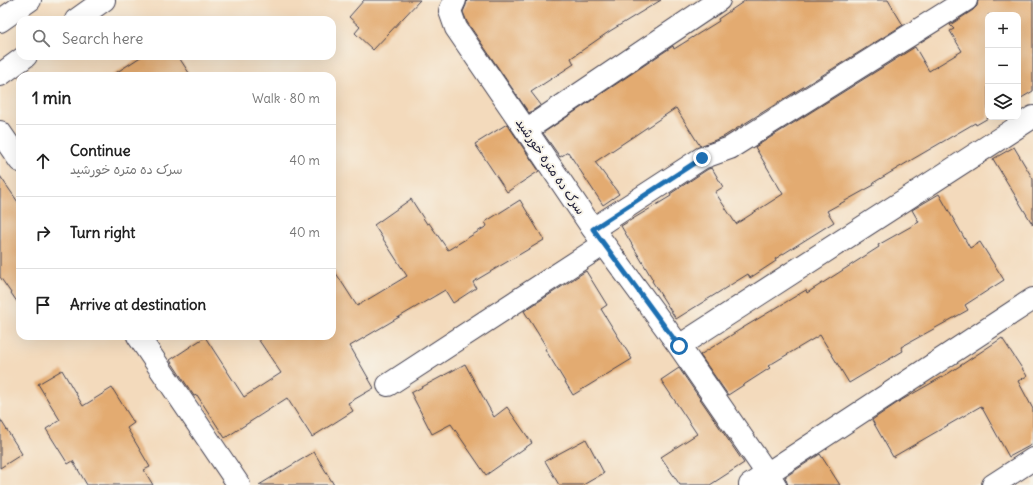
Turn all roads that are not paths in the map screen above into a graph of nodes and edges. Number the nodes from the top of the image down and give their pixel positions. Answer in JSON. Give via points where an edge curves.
{"nodes":[{"id":1,"x":30,"y":0,"type":"edge"},
{"id":2,"x":104,"y":0,"type":"edge"},
{"id":3,"x":455,"y":0,"type":"edge"},
{"id":4,"x":720,"y":0,"type":"edge"},
{"id":5,"x":966,"y":0,"type":"edge"},
{"id":6,"x":82,"y":16,"type":"edge"},
{"id":7,"x":0,"y":22,"type":"edge"},
{"id":8,"x":21,"y":60,"type":"edge"},
{"id":9,"x":0,"y":75,"type":"edge"},
{"id":10,"x":1033,"y":117,"type":"edge"},
{"id":11,"x":526,"y":130,"type":"junction"},
{"id":12,"x":0,"y":132,"type":"edge"},
{"id":13,"x":16,"y":155,"type":"edge"},
{"id":14,"x":599,"y":236,"type":"junction"},
{"id":15,"x":1033,"y":298,"type":"edge"},
{"id":16,"x":141,"y":340,"type":"edge"},
{"id":17,"x":679,"y":346,"type":"junction"},
{"id":18,"x":388,"y":385,"type":"dead end"},
{"id":19,"x":1033,"y":459,"type":"edge"},
{"id":20,"x":764,"y":481,"type":"edge"},
{"id":21,"x":240,"y":485,"type":"edge"},
{"id":22,"x":993,"y":485,"type":"edge"}],
"edges":[{"from":1,"to":7,"type":"main road"},
{"from":2,"to":6,"type":"main road"},
{"from":3,"to":11,"type":"main road","name":"سرک ده متره خورشید","via":[[450,11],[456,28]]},
{"from":4,"to":11,"type":"main road"},
{"from":5,"to":14,"type":"main road","via":[[730,148],[702,158]]},
{"from":8,"to":9,"type":"main road"},
{"from":10,"to":17,"type":"main road"},
{"from":11,"to":14,"type":"main road","name":"سرک ده متره خورشید"},
{"from":12,"to":13,"type":"main road"},
{"from":14,"to":17,"type":"main road","name":"سرک ده متره خورشید"},
{"from":14,"to":18,"type":"main road"},
{"from":15,"to":20,"type":"main road"},
{"from":16,"to":21,"type":"main road"},
{"from":17,"to":20,"type":"main road","name":"سرک ده متره خورشید"},
{"from":19,"to":22,"type":"main road"}]}
